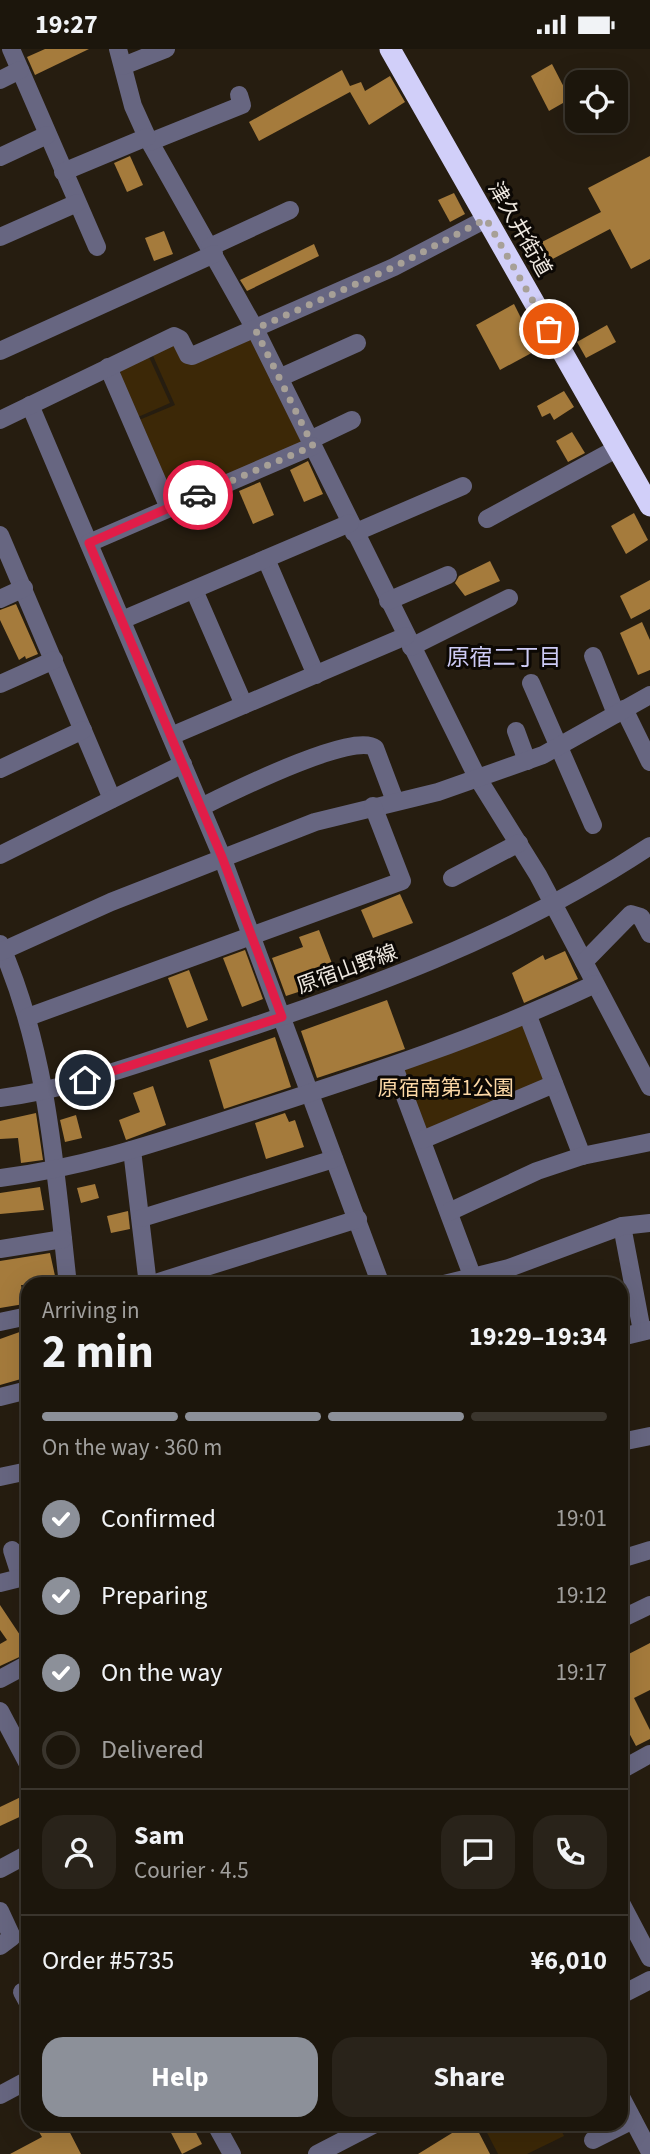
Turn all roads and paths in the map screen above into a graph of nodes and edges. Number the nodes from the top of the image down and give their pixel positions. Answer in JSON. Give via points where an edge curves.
{"nodes":[{"id":1,"x":10,"y":49,"type":"edge"},
{"id":2,"x":166,"y":49,"type":"edge"},
{"id":3,"x":390,"y":49,"type":"edge"},
{"id":4,"x":120,"y":58,"type":"edge"},
{"id":5,"x":20,"y":70,"type":"junction"},
{"id":6,"x":0,"y":79,"type":"edge"},
{"id":7,"x":239,"y":95,"type":"dead end"},
{"id":8,"x":223,"y":123,"type":"dead end"},
{"id":9,"x":47,"y":135,"type":"junction"},
{"id":10,"x":151,"y":143,"type":"junction"},
{"id":11,"x":0,"y":157,"type":"edge"},
{"id":12,"x":63,"y":172,"type":"junction"},
{"id":13,"x":77,"y":203,"type":"junction"},
{"id":14,"x":290,"y":210,"type":"dead end"},
{"id":15,"x":486,"y":219,"type":"junction"},
{"id":16,"x":0,"y":237,"type":"edge"},
{"id":17,"x":97,"y":247,"type":"dead end"},
{"id":18,"x":212,"y":250,"type":"junction"},
{"id":19,"x":255,"y":329,"type":"junction"},
{"id":20,"x":357,"y":343,"type":"dead end"},
{"id":21,"x":0,"y":351,"type":"edge"},
{"id":22,"x":108,"y":367,"type":"junction"},
{"id":23,"x":279,"y":378,"type":"junction"},
{"id":24,"x":30,"y":405,"type":"junction"},
{"id":25,"x":0,"y":420,"type":"edge"},
{"id":26,"x":352,"y":420,"type":"dead end"},
{"id":27,"x":311,"y":443,"type":"junction"},
{"id":28,"x":616,"y":449,"type":"junction"},
{"id":29,"x":463,"y":486,"type":"dead end"},
{"id":30,"x":650,"y":506,"type":"edge"},
{"id":31,"x":169,"y":508,"type":"junction"},
{"id":32,"x":487,"y":519,"type":"dead end"},
{"id":33,"x":352,"y":528,"type":"junction"},
{"id":34,"x":0,"y":535,"type":"edge"},
{"id":35,"x":89,"y":543,"type":"junction"},
{"id":36,"x":266,"y":559,"type":"junction"},
{"id":37,"x":448,"y":575,"type":"dead end"},
{"id":38,"x":24,"y":588,"type":"junction"},
{"id":39,"x":194,"y":590,"type":"junction"},
{"id":40,"x":509,"y":598,"type":"dead end"},
{"id":41,"x":0,"y":599,"type":"edge"},
{"id":42,"x":388,"y":601,"type":"junction"},
{"id":43,"x":122,"y":620,"type":"junction"},
{"id":44,"x":409,"y":642,"type":"junction"},
{"id":45,"x":593,"y":656,"type":"dead end"},
{"id":46,"x":54,"y":660,"type":"junction"},
{"id":47,"x":316,"y":675,"type":"junction"},
{"id":48,"x":531,"y":683,"type":"dead end"},
{"id":49,"x":0,"y":684,"type":"edge"},
{"id":50,"x":650,"y":695,"type":"edge"},
{"id":51,"x":244,"y":705,"type":"junction"},
{"id":52,"x":620,"y":711,"type":"junction"},
{"id":53,"x":83,"y":730,"type":"junction"},
{"id":54,"x":516,"y":731,"type":"dead end"},
{"id":55,"x":171,"y":736,"type":"junction"},
{"id":56,"x":559,"y":747,"type":"junction"},
{"id":57,"x":527,"y":761,"type":"junction"},
{"id":58,"x":650,"y":762,"type":"edge"},
{"id":59,"x":183,"y":764,"type":"junction"},
{"id":60,"x":0,"y":769,"type":"edge"},
{"id":61,"x":477,"y":776,"type":"junction"},
{"id":62,"x":112,"y":799,"type":"junction"},
{"id":63,"x":395,"y":800,"type":"junction"},
{"id":64,"x":373,"y":806,"type":"junction"},
{"id":65,"x":201,"y":807,"type":"junction"},
{"id":66,"x":593,"y":825,"type":"dead end"},
{"id":67,"x":519,"y":843,"type":"junction"},
{"id":68,"x":650,"y":846,"type":"edge"},
{"id":69,"x":0,"y":855,"type":"edge"},
{"id":70,"x":222,"y":857,"type":"junction"},
{"id":71,"x":452,"y":878,"type":"dead end"},
{"id":72,"x":554,"y":905,"type":"junction"},
{"id":73,"x":250,"y":934,"type":"junction"},
{"id":74,"x":650,"y":934,"type":"edge"},
{"id":75,"x":1,"y":949,"type":"edge"},
{"id":76,"x":584,"y":962,"type":"junction"},
{"id":77,"x":595,"y":984,"type":"junction"},
{"id":78,"x":528,"y":1016,"type":"junction"},
{"id":79,"x":28,"y":1017,"type":"junction"},
{"id":80,"x":282,"y":1017,"type":"junction"},
{"id":81,"x":394,"y":1067,"type":"junction"},
{"id":82,"x":554,"y":1084,"type":"junction"},
{"id":83,"x":649,"y":1084,"type":"edge"},
{"id":84,"x":45,"y":1090,"type":"junction"},
{"id":85,"x":309,"y":1093,"type":"junction"},
{"id":86,"x":0,"y":1098,"type":"edge"},
{"id":87,"x":422,"y":1140,"type":"junction"},
{"id":88,"x":650,"y":1142,"type":"edge"},
{"id":89,"x":132,"y":1150,"type":"junction"},
{"id":90,"x":582,"y":1156,"type":"junction"},
{"id":91,"x":334,"y":1159,"type":"junction"},
{"id":92,"x":56,"y":1171,"type":"junction"},
{"id":93,"x":0,"y":1178,"type":"edge"},
{"id":94,"x":449,"y":1212,"type":"junction"},
{"id":95,"x":142,"y":1219,"type":"junction"},
{"id":96,"x":358,"y":1219,"type":"junction"},
{"id":97,"x":650,"y":1223,"type":"edge"},
{"id":98,"x":622,"y":1226,"type":"junction"},
{"id":99,"x":63,"y":1239,"type":"junction"},
{"id":100,"x":0,"y":1249,"type":"edge"},
{"id":101,"x":67,"y":1277,"type":"edge"},
{"id":102,"x":148,"y":1277,"type":"edge"},
{"id":103,"x":174,"y":1277,"type":"edge"},
{"id":104,"x":378,"y":1277,"type":"edge"},
{"id":105,"x":473,"y":1277,"type":"edge"},
{"id":106,"x":476,"y":1277,"type":"edge"},
{"id":107,"x":21,"y":1318,"type":"edge"},
{"id":108,"x":0,"y":1322,"type":"edge"},
{"id":109,"x":646,"y":1330,"type":"edge"},
{"id":110,"x":628,"y":1335,"type":"edge"},
{"id":111,"x":21,"y":1391,"type":"edge"},
{"id":112,"x":0,"y":1397,"type":"edge"},
{"id":113,"x":650,"y":1436,"type":"edge"},
{"id":114,"x":628,"y":1441,"type":"edge"},
{"id":115,"x":21,"y":1472,"type":"edge"},
{"id":116,"x":0,"y":1477,"type":"edge"},
{"id":117,"x":12,"y":1550,"type":"dead end"},
{"id":118,"x":650,"y":1552,"type":"edge"},
{"id":119,"x":628,"y":1557,"type":"edge"},
{"id":120,"x":21,"y":1570,"type":"edge"},
{"id":121,"x":21,"y":1578,"type":"edge"},
{"id":122,"x":0,"y":1583,"type":"edge"},
{"id":123,"x":650,"y":1605,"type":"edge"},
{"id":124,"x":628,"y":1616,"type":"edge"},
{"id":125,"x":21,"y":1668,"type":"edge"},
{"id":126,"x":0,"y":1679,"type":"edge"},
{"id":127,"x":0,"y":1711,"type":"edge"},
{"id":128,"x":21,"y":1751,"type":"edge"},
{"id":129,"x":650,"y":1754,"type":"edge"},
{"id":130,"x":628,"y":1766,"type":"edge"},
{"id":131,"x":21,"y":1858,"type":"edge"},
{"id":132,"x":0,"y":1869,"type":"edge"},
{"id":133,"x":0,"y":1911,"type":"edge"},
{"id":134,"x":628,"y":1916,"type":"edge"},
{"id":135,"x":0,"y":1946,"type":"edge"},
{"id":136,"x":650,"y":1958,"type":"edge"},
{"id":137,"x":650,"y":1980,"type":"edge"},
{"id":138,"x":628,"y":1991,"type":"edge"},
{"id":139,"x":21,"y":2084,"type":"edge"},
{"id":140,"x":0,"y":2095,"type":"edge"},
{"id":141,"x":628,"y":2110,"type":"edge"},
{"id":142,"x":633,"y":2120,"type":"junction"},
{"id":143,"x":628,"y":2122,"type":"edge"},
{"id":144,"x":219,"y":2131,"type":"edge"},
{"id":145,"x":359,"y":2131,"type":"edge"},
{"id":146,"x":611,"y":2131,"type":"edge"},
{"id":147,"x":593,"y":2140,"type":"dead end"},
{"id":148,"x":650,"y":2152,"type":"edge"},
{"id":149,"x":232,"y":2154,"type":"edge"},
{"id":150,"x":317,"y":2154,"type":"edge"}],
"edges":[{"from":1,"to":5,"type":"street"},
{"from":2,"to":4,"type":"street"},
{"from":3,"to":15,"type":"highway","name":"津久井街道"},
{"from":4,"to":10,"type":"street","via":[[133,106]]},
{"from":5,"to":6,"type":"street"},
{"from":5,"to":9,"type":"street"},
{"from":7,"to":10,"type":"street","via":[[242,105]]},
{"from":8,"to":10,"type":"street"},
{"from":9,"to":11,"type":"street"},
{"from":9,"to":12,"type":"street"},
{"from":10,"to":12,"type":"street"},
{"from":10,"to":18,"type":"street"},
{"from":12,"to":13,"type":"street"},
{"from":13,"to":16,"type":"street"},
{"from":13,"to":17,"type":"street"},
{"from":14,"to":18,"type":"street"},
{"from":15,"to":19,"type":"street","via":[[394,267]]},
{"from":15,"to":28,"type":"highway","name":"津久井街道"},
{"from":18,"to":19,"type":"street"},
{"from":18,"to":21,"type":"street"},
{"from":19,"to":22,"type":"street","via":[[192,356],[174,336]]},
{"from":19,"to":23,"type":"street"},
{"from":20,"to":23,"type":"street"},
{"from":22,"to":24,"type":"street"},
{"from":22,"to":31,"type":"street"},
{"from":23,"to":27,"type":"street"},
{"from":24,"to":25,"type":"street"},
{"from":24,"to":35,"type":"street"},
{"from":26,"to":27,"type":"street"},
{"from":27,"to":31,"type":"street"},
{"from":27,"to":33,"type":"street"},
{"from":28,"to":30,"type":"highway","name":"津久井街道"},
{"from":28,"to":32,"type":"street"},
{"from":29,"to":33,"type":"street"},
{"from":31,"to":35,"type":"street"},
{"from":33,"to":36,"type":"street"},
{"from":33,"to":42,"type":"street"},
{"from":34,"to":38,"type":"street"},
{"from":35,"to":43,"type":"street"},
{"from":36,"to":39,"type":"street"},
{"from":36,"to":47,"type":"street"},
{"from":37,"to":42,"type":"street"},
{"from":38,"to":41,"type":"street"},
{"from":38,"to":46,"type":"street"},
{"from":39,"to":43,"type":"street"},
{"from":39,"to":51,"type":"street"},
{"from":40,"to":44,"type":"street"},
{"from":42,"to":44,"type":"street"},
{"from":43,"to":55,"type":"street"},
{"from":44,"to":47,"type":"street"},
{"from":44,"to":61,"type":"street"},
{"from":45,"to":52,"type":"street"},
{"from":46,"to":49,"type":"street"},
{"from":46,"to":53,"type":"street"},
{"from":47,"to":51,"type":"street"},
{"from":48,"to":56,"type":"street"},
{"from":50,"to":52,"type":"street"},
{"from":51,"to":55,"type":"street"},
{"from":52,"to":56,"type":"street"},
{"from":52,"to":58,"type":"street"},
{"from":53,"to":60,"type":"street"},
{"from":53,"to":62,"type":"street"},
{"from":54,"to":57,"type":"street"},
{"from":55,"to":59,"type":"street"},
{"from":56,"to":57,"type":"street"},
{"from":56,"to":66,"type":"street"},
{"from":57,"to":61,"type":"street"},
{"from":59,"to":62,"type":"street"},
{"from":59,"to":65,"type":"street"},
{"from":61,"to":63,"type":"street","via":[[438,792]]},
{"from":61,"to":67,"type":"street"},
{"from":62,"to":69,"type":"street"},
{"from":63,"to":64,"type":"street"},
{"from":63,"to":65,"type":"street","via":[[375,748],[363,744],[326,754]]},
{"from":64,"to":70,"type":"street"},
{"from":64,"to":73,"type":"street","via":[[402,881]]},
{"from":65,"to":70,"type":"street"},
{"from":67,"to":71,"type":"street"},
{"from":67,"to":72,"type":"street"},
{"from":68,"to":72,"type":"street","name":"原宿山野線"},
{"from":70,"to":73,"type":"street"},
{"from":70,"to":75,"type":"street"},
{"from":72,"to":76,"type":"street"},
{"from":72,"to":80,"type":"street","name":"原宿山野線","via":[[435,960]]},
{"from":73,"to":79,"type":"street"},
{"from":73,"to":80,"type":"street"},
{"from":74,"to":76,"type":"street","via":[[641,917],[631,914]]},
{"from":75,"to":79,"type":"street"},
{"from":76,"to":77,"type":"street"},
{"from":77,"to":78,"type":"street"},
{"from":77,"to":83,"type":"street"},
{"from":78,"to":81,"type":"street"},
{"from":78,"to":82,"type":"street"},
{"from":79,"to":84,"type":"street"},
{"from":80,"to":84,"type":"street","name":"原宿山野線"},
{"from":80,"to":85,"type":"street"},
{"from":81,"to":85,"type":"street"},
{"from":81,"to":87,"type":"street"},
{"from":82,"to":87,"type":"street"},
{"from":82,"to":90,"type":"street"},
{"from":84,"to":86,"type":"street","name":"原宿山野線"},
{"from":84,"to":92,"type":"street"},
{"from":85,"to":89,"type":"street"},
{"from":85,"to":91,"type":"street"},
{"from":87,"to":94,"type":"street"},
{"from":88,"to":90,"type":"street"},
{"from":89,"to":92,"type":"street"},
{"from":89,"to":95,"type":"street"},
{"from":90,"to":94,"type":"street","via":[[537,1171]]},
{"from":91,"to":95,"type":"street"},
{"from":91,"to":96,"type":"street"},
{"from":92,"to":93,"type":"street"},
{"from":92,"to":99,"type":"street"},
{"from":94,"to":105,"type":"street"},
{"from":95,"to":102,"type":"street"},
{"from":96,"to":103,"type":"street"},
{"from":96,"to":104,"type":"street"},
{"from":97,"to":98,"type":"street"},
{"from":98,"to":106,"type":"street"},
{"from":98,"to":109,"type":"street"},
{"from":99,"to":100,"type":"street"},
{"from":99,"to":101,"type":"street"},
{"from":107,"to":108,"type":"street"},
{"from":109,"to":110,"type":"street"},
{"from":111,"to":112,"type":"street"},
{"from":113,"to":114,"type":"street"},
{"from":115,"to":116,"type":"street"},
{"from":117,"to":120,"type":"street"},
{"from":118,"to":119,"type":"street"},
{"from":121,"to":122,"type":"street"},
{"from":123,"to":124,"type":"street"},
{"from":125,"to":126,"type":"street"},
{"from":127,"to":128,"type":"street"},
{"from":129,"to":130,"type":"street"},
{"from":131,"to":132,"type":"street"},
{"from":133,"to":135,"type":"street","via":[[12,1934]]},
{"from":134,"to":136,"type":"street"},
{"from":137,"to":138,"type":"street"},
{"from":139,"to":140,"type":"street"},
{"from":141,"to":142,"type":"street"},
{"from":142,"to":143,"type":"street"},
{"from":142,"to":148,"type":"street"},
{"from":144,"to":149,"type":"street"},
{"from":145,"to":150,"type":"street"},
{"from":146,"to":147,"type":"street"}]}
